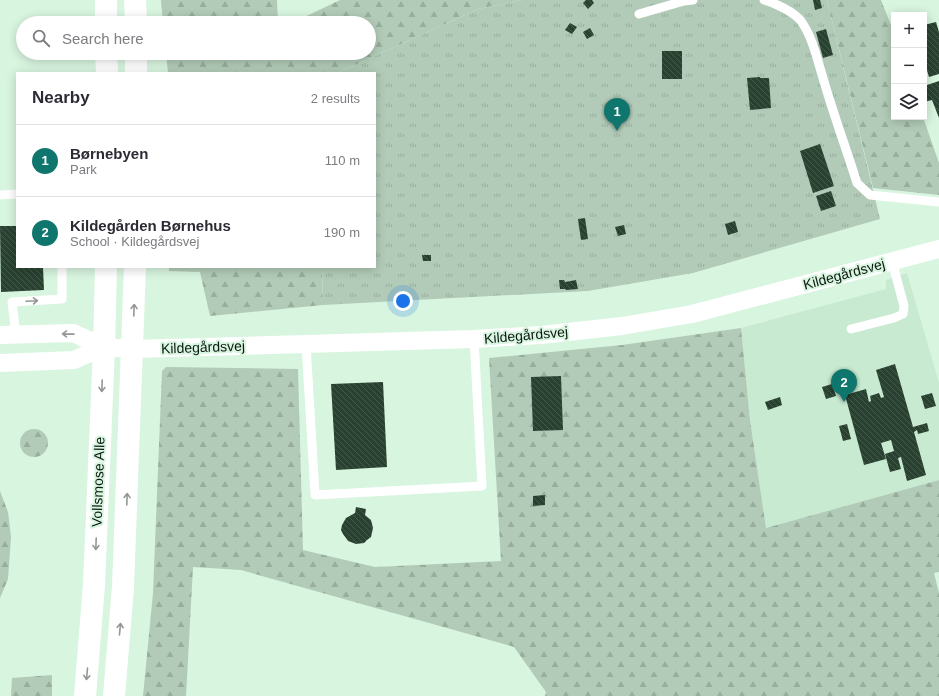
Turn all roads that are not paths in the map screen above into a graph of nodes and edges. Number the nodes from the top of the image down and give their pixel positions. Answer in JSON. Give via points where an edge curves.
{"nodes":[{"id":1,"x":106,"y":0,"type":"edge"},
{"id":2,"x":135,"y":0,"type":"edge"},
{"id":3,"x":693,"y":0,"type":"edge"},
{"id":4,"x":764,"y":0,"type":"edge"},
{"id":5,"x":639,"y":14,"type":"dead end"},
{"id":6,"x":106,"y":16,"type":"edge"},
{"id":7,"x":136,"y":16,"type":"edge"},
{"id":8,"x":106,"y":60,"type":"edge"},
{"id":9,"x":136,"y":60,"type":"edge"},
{"id":10,"x":107,"y":72,"type":"edge"},
{"id":11,"x":136,"y":72,"type":"edge"},
{"id":12,"x":16,"y":194,"type":"edge"},
{"id":13,"x":0,"y":195,"type":"edge"},
{"id":14,"x":939,"y":202,"type":"edge"},
{"id":15,"x":939,"y":249,"type":"edge"},
{"id":16,"x":892,"y":261,"type":"junction"},
{"id":17,"x":62,"y":268,"type":"edge"},
{"id":18,"x":106,"y":268,"type":"edge"},
{"id":19,"x":135,"y":268,"type":"edge"},
{"id":20,"x":851,"y":329,"type":"dead end"},
{"id":21,"x":8,"y":335,"type":"edge"},
{"id":22,"x":474,"y":339,"type":"junction"},
{"id":23,"x":306,"y":344,"type":"junction"},
{"id":24,"x":104,"y":347,"type":"junction"},
{"id":25,"x":133,"y":349,"type":"junction"},
{"id":26,"x":0,"y":363,"type":"edge"},
{"id":27,"x":85,"y":696,"type":"edge"},
{"id":28,"x":114,"y":696,"type":"edge"}],
"edges":[{"from":1,"to":6,"type":"street"},
{"from":2,"to":7,"type":"street"},
{"from":3,"to":5,"type":"lane"},
{"from":4,"to":14,"type":"lane","via":[[785,9],[800,20],[807,32],[858,183],[870,196]]},
{"from":8,"to":10,"type":"street"},
{"from":9,"to":11,"type":"street"},
{"from":12,"to":13,"type":"lane"},
{"from":15,"to":16,"type":"street","name":"Kildegårdsvej"},
{"from":16,"to":20,"type":"lane","via":[[904,306],[903,314]]},
{"from":16,"to":22,"type":"street","name":"Kildegårdsvej","via":[[692,314],[540,335]]},
{"from":21,"to":17,"type":"lane","one_way":true,"via":[[12,302],[62,300]]},
{"from":18,"to":24,"type":"street","name":"Vollsmose Alle"},
{"from":25,"to":19,"type":"street","name":"Vollsmose Alle","one_way":true},
{"from":24,"to":21,"type":"street","one_way":true,"via":[[74,333]]},
{"from":22,"to":23,"type":"street","name":"Kildegårdsvej"},
{"from":22,"to":23,"type":"lane","via":[[482,486],[315,496]]},
{"from":23,"to":25,"type":"street","name":"Kildegårdsvej"},
{"from":24,"to":25,"type":"street","name":"Kildegårdsvej"},
{"from":24,"to":26,"type":"street","via":[[74,360]]},
{"from":24,"to":27,"type":"street","name":"Vollsmose Alle","one_way":true,"via":[[94,585]]},
{"from":28,"to":25,"type":"street","name":"Vollsmose Alle","one_way":true,"via":[[123,587]]}]}
